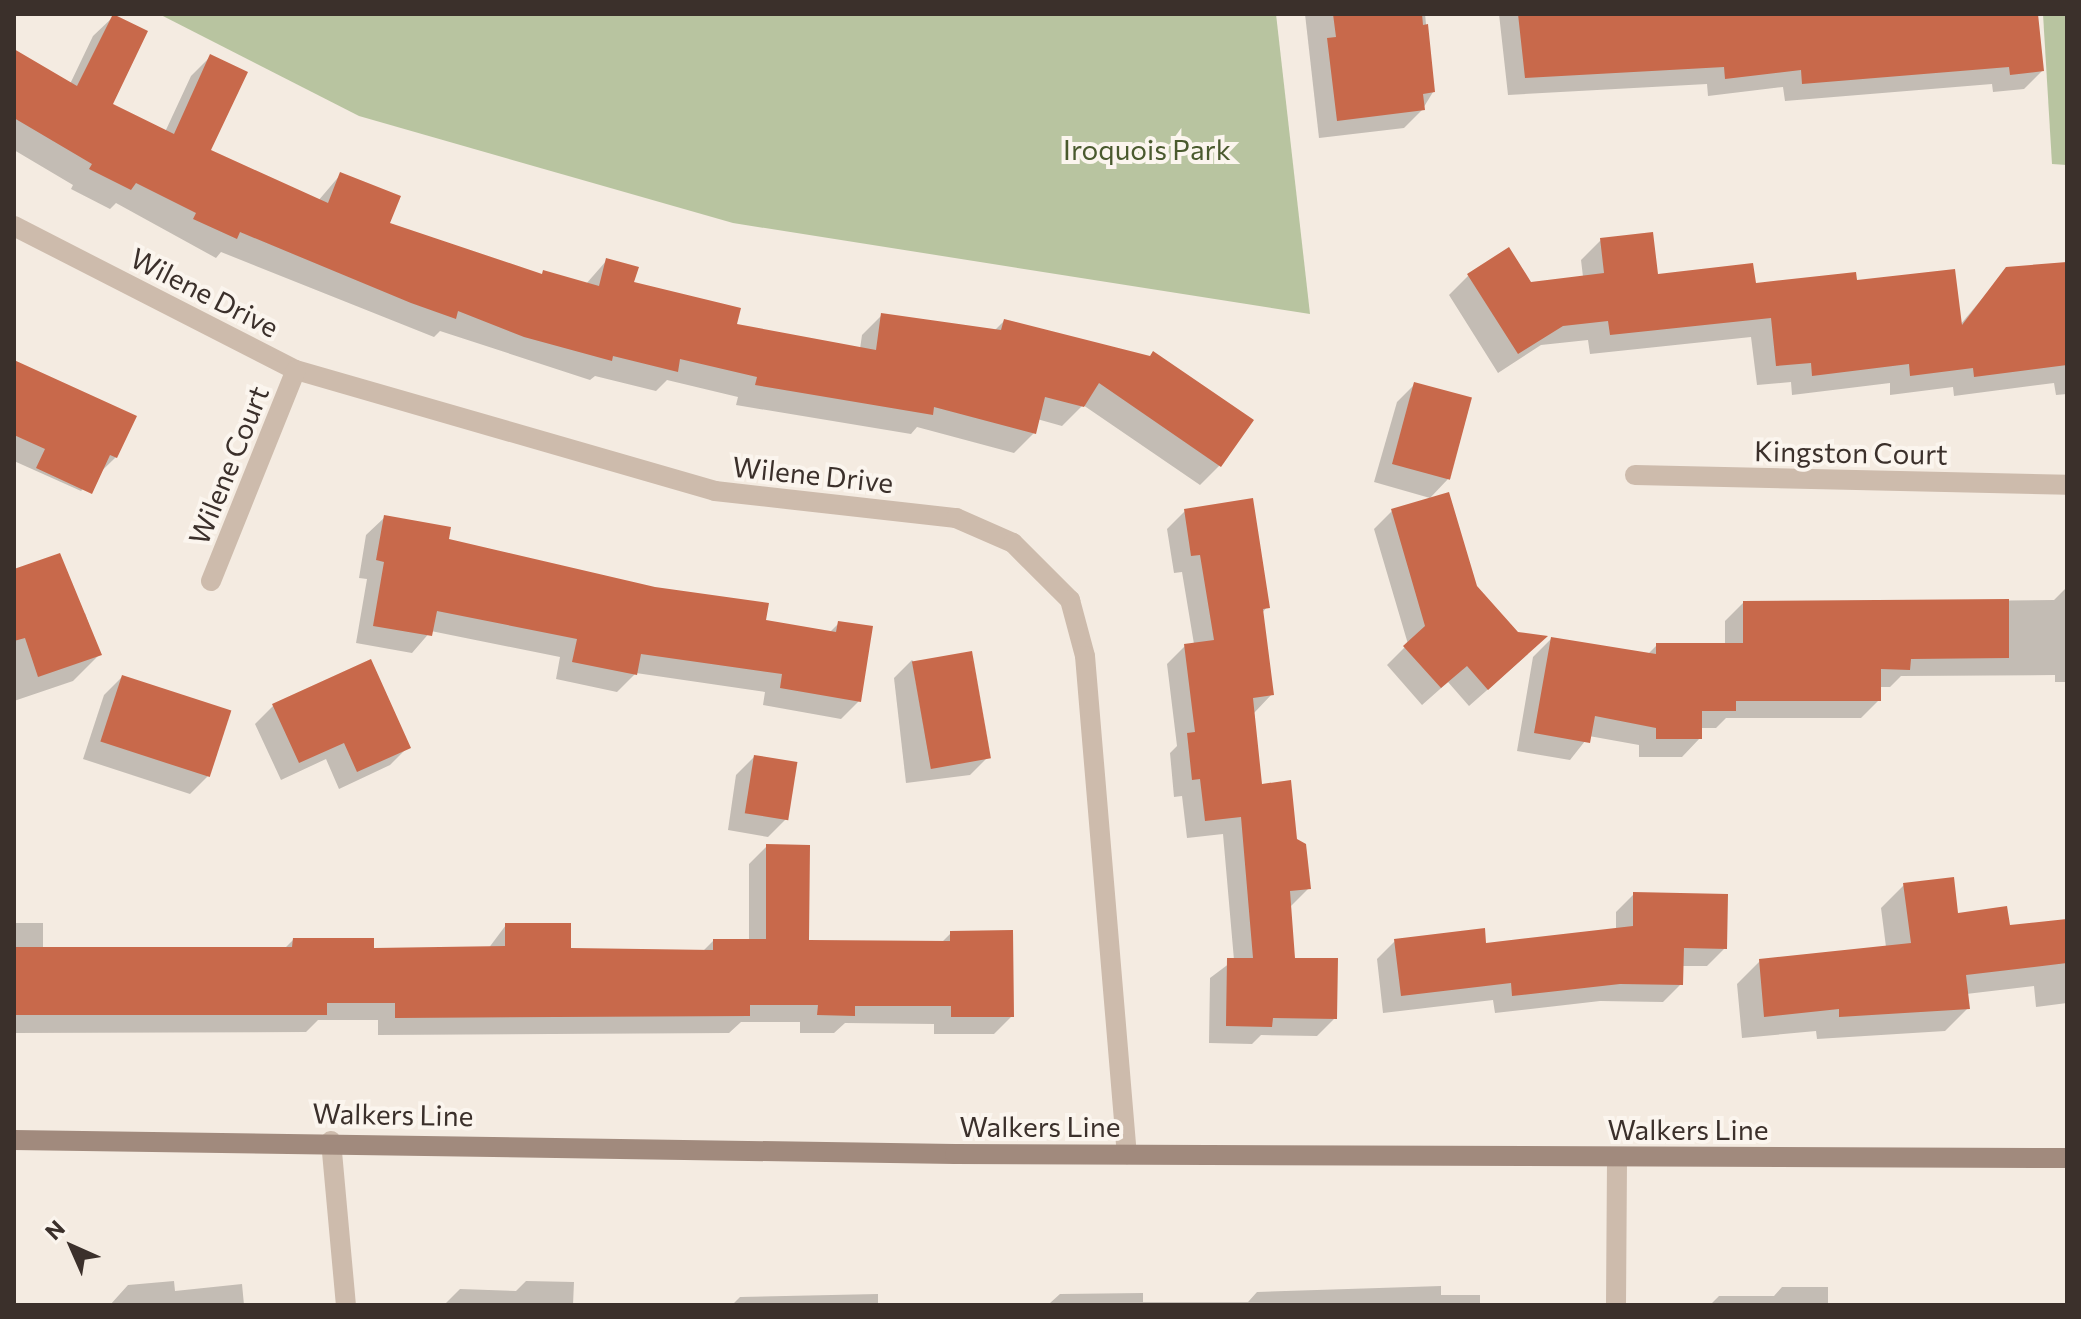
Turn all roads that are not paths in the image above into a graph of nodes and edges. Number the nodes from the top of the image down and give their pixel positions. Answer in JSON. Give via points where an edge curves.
{"nodes":[{"id":1,"x":14,"y":226,"type":"edge"},
{"id":2,"x":296,"y":370,"type":"junction"},
{"id":3,"x":1635,"y":475,"type":"dead end"},
{"id":4,"x":2067,"y":485,"type":"edge"},
{"id":5,"x":211,"y":581,"type":"dead end"},
{"id":6,"x":14,"y":1140,"type":"edge"},
{"id":7,"x":331,"y":1141,"type":"junction"},
{"id":8,"x":1127,"y":1154,"type":"junction"},
{"id":9,"x":1617,"y":1157,"type":"junction"},
{"id":10,"x":2067,"y":1158,"type":"edge"},
{"id":11,"x":346,"y":1305,"type":"edge"},
{"id":12,"x":1616,"y":1305,"type":"edge"}],
"edges":[{"from":1,"to":2,"type":"street","name":"Wilene Drive"},
{"from":2,"to":5,"type":"street","name":"Wilene Court"},
{"from":2,"to":8,"type":"street","name":"Wilene Drive","via":[[715,491],[956,518],[1013,543],[1070,600],[1085,656]]},
{"from":3,"to":4,"type":"street","name":"Kingston Court"},
{"from":6,"to":7,"type":"main road","name":"Walkers Line"},
{"from":7,"to":8,"type":"main road","name":"Walkers Line"},
{"from":7,"to":11,"type":"street"},
{"from":8,"to":9,"type":"main road","name":"Walkers Line"},
{"from":9,"to":10,"type":"main road","name":"Walkers Line"},
{"from":9,"to":12,"type":"street"}]}
